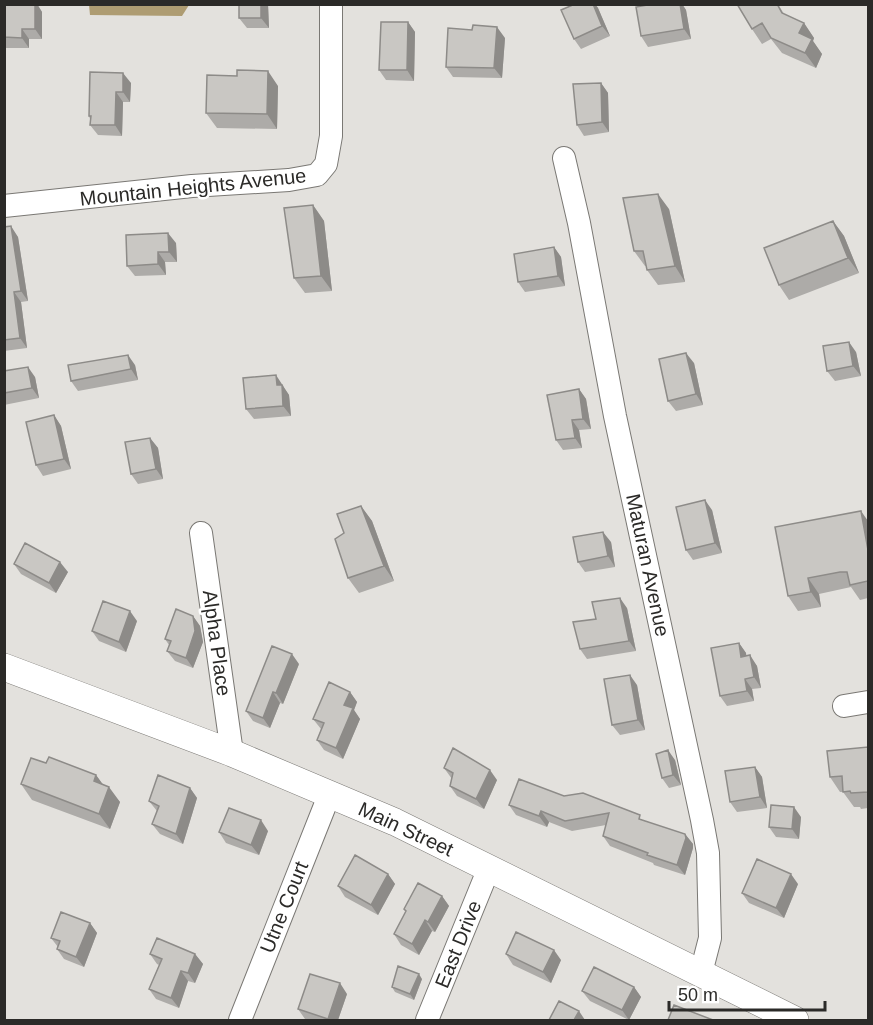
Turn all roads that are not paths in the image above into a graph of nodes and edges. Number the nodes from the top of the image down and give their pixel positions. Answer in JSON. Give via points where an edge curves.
{"nodes":[{"id":1,"x":331,"y":4,"type":"edge"},
{"id":2,"x":564,"y":158,"type":"dead end"},
{"id":3,"x":4,"y":206,"type":"edge"},
{"id":4,"x":201,"y":533,"type":"dead end"},
{"id":5,"x":4,"y":667,"type":"edge"},
{"id":6,"x":868,"y":702,"type":"edge"},
{"id":7,"x":844,"y":706,"type":"dead end"},
{"id":8,"x":232,"y":753,"type":"junction"},
{"id":9,"x":330,"y":793,"type":"junction"},
{"id":10,"x":489,"y":868,"type":"junction"},
{"id":11,"x":701,"y":973,"type":"junction"},
{"id":12,"x":240,"y":1020,"type":"edge"},
{"id":13,"x":427,"y":1020,"type":"edge"},
{"id":14,"x":795,"y":1020,"type":"edge"}],
"edges":[{"from":1,"to":3,"type":"street","name":"Mountain Heights Avenue","via":[[331,136],[326,164],[317,175]]},
{"from":2,"to":11,"type":"street","name":"Maturan Avenue","via":[[708,853],[710,938]]},
{"from":4,"to":8,"type":"street","name":"Alpha Place"},
{"from":5,"to":8,"type":"main road","name":"Main Street"},
{"from":6,"to":7,"type":"street"},
{"from":8,"to":9,"type":"main road","name":"Main Street"},
{"from":9,"to":10,"type":"main road","name":"Main Street"},
{"from":9,"to":12,"type":"street","name":"Utne Court"},
{"from":10,"to":11,"type":"main road","name":"Main Street"},
{"from":10,"to":13,"type":"street","name":"East Drive"},
{"from":11,"to":14,"type":"main road","name":"Main Street"}]}
